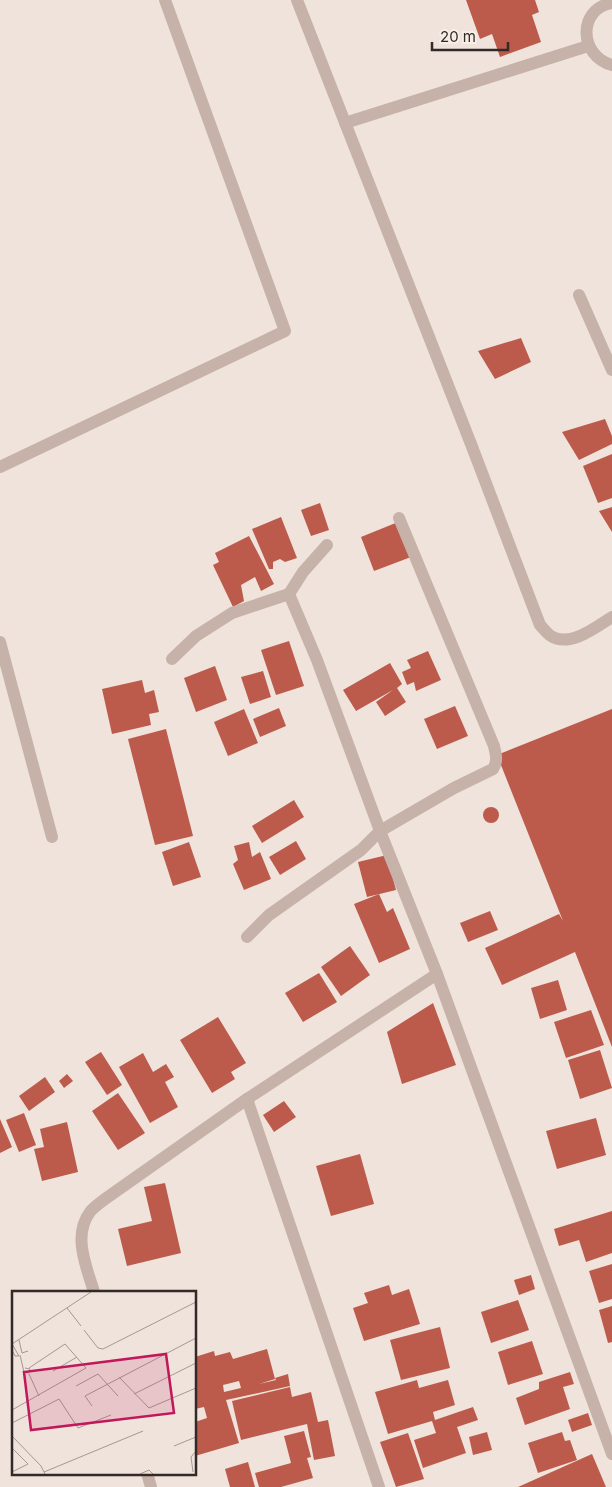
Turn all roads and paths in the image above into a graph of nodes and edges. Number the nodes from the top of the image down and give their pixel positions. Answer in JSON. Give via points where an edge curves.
{"nodes":[{"id":1,"x":165,"y":0,"type":"edge"},
{"id":2,"x":297,"y":0,"type":"edge"},
{"id":3,"x":608,"y":2,"type":"edge"},
{"id":4,"x":588,"y":46,"type":"junction"},
{"id":5,"x":612,"y":65,"type":"edge"},
{"id":6,"x":345,"y":123,"type":"junction"},
{"id":7,"x":579,"y":295,"type":"dead end"},
{"id":8,"x":612,"y":370,"type":"edge"},
{"id":9,"x":0,"y":468,"type":"edge"},
{"id":10,"x":399,"y":518,"type":"dead end"},
{"id":11,"x":327,"y":546,"type":"dead end"},
{"id":12,"x":289,"y":594,"type":"junction"},
{"id":13,"x":612,"y":617,"type":"edge"},
{"id":14,"x":0,"y":642,"type":"edge"},
{"id":15,"x":172,"y":659,"type":"dead end"},
{"id":16,"x":380,"y":831,"type":"junction"},
{"id":17,"x":52,"y":837,"type":"dead end"},
{"id":18,"x":247,"y":937,"type":"dead end"},
{"id":19,"x":437,"y":974,"type":"junction"},
{"id":20,"x":247,"y":1099,"type":"junction"},
{"id":21,"x":94,"y":1291,"type":"edge"},
{"id":22,"x":612,"y":1454,"type":"edge"},
{"id":23,"x":147,"y":1474,"type":"edge"},
{"id":24,"x":151,"y":1487,"type":"edge"},
{"id":25,"x":379,"y":1487,"type":"edge"}],
"edges":[{"from":1,"to":9,"type":"street","via":[[285,331]]},
{"from":2,"to":6,"type":"street"},
{"from":3,"to":4,"type":"street","via":[[596,10],[589,21]]},
{"from":4,"to":5,"type":"street","via":[[595,56]]},
{"from":4,"to":6,"type":"street"},
{"from":6,"to":13,"type":"street","via":[[540,625],[552,637],[567,640]]},
{"from":7,"to":8,"type":"street"},
{"from":10,"to":16,"type":"street","via":[[497,758],[493,769]]},
{"from":11,"to":12,"type":"street","via":[[303,572]]},
{"from":12,"to":15,"type":"street","via":[[232,613],[196,636]]},
{"from":12,"to":16,"type":"street"},
{"from":14,"to":17,"type":"street"},
{"from":16,"to":18,"type":"street","via":[[361,850],[268,916]]},
{"from":16,"to":19,"type":"street"},
{"from":19,"to":20,"type":"street"},
{"from":19,"to":22,"type":"street"},
{"from":20,"to":21,"type":"street","via":[[90,1212],[80,1237]]},
{"from":20,"to":25,"type":"street"},
{"from":23,"to":24,"type":"street"}]}
